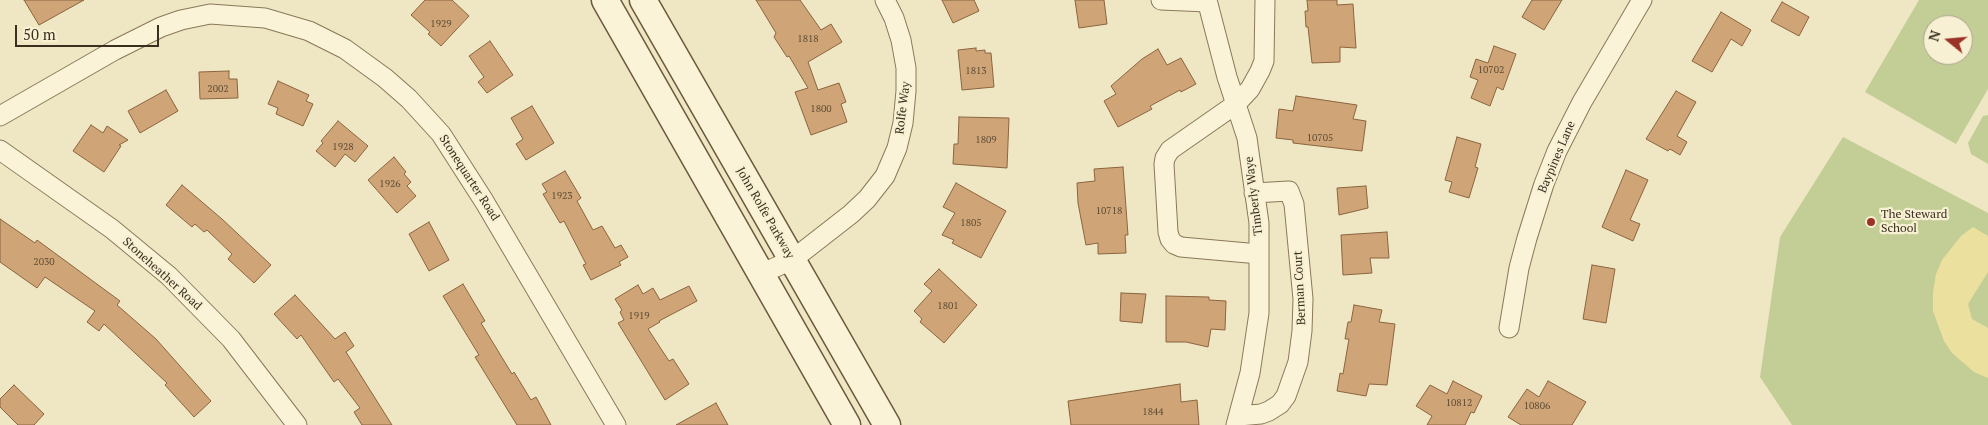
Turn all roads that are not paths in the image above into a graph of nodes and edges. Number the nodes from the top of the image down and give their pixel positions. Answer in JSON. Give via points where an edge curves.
{"nodes":[{"id":1,"x":606,"y":0,"type":"edge"},
{"id":2,"x":643,"y":0,"type":"edge"},
{"id":3,"x":885,"y":0,"type":"edge"},
{"id":4,"x":1161,"y":0,"type":"edge"},
{"id":5,"x":1265,"y":0,"type":"edge"},
{"id":6,"x":1642,"y":0,"type":"edge"},
{"id":7,"x":1207,"y":1,"type":"edge"},
{"id":8,"x":197,"y":8,"type":"edge"},
{"id":9,"x":1236,"y":104,"type":"junction"},
{"id":10,"x":0,"y":116,"type":"edge"},
{"id":11,"x":0,"y":150,"type":"edge"},
{"id":12,"x":1254,"y":193,"type":"junction"},
{"id":13,"x":1260,"y":254,"type":"junction"},
{"id":14,"x":792,"y":260,"type":"junction"},
{"id":15,"x":760,"y":274,"type":"junction"},
{"id":16,"x":1509,"y":328,"type":"dead end"},
{"id":17,"x":1238,"y":420,"type":"edge"},
{"id":18,"x":296,"y":425,"type":"edge"},
{"id":19,"x":616,"y":425,"type":"edge"},
{"id":20,"x":847,"y":425,"type":"edge"},
{"id":21,"x":887,"y":425,"type":"edge"}],
"edges":[{"from":1,"to":15,"type":"main road"},
{"from":2,"to":14,"type":"main road","name":"John Rolfe Parkway"},
{"from":3,"to":14,"type":"street","name":"Rolfe Way","via":[[896,25],[906,68],[903,123],[897,148],[885,176],[867,199]]},
{"from":4,"to":7,"type":"street"},
{"from":5,"to":9,"type":"street","via":[[1264,60],[1250,89]]},
{"from":6,"to":16,"type":"street","name":"Baypines Lane","via":[[1557,151],[1526,238]]},
{"from":7,"to":9,"type":"street","name":"Timberly Waye"},
{"from":8,"to":10,"type":"street","name":"Stonequarter Road","via":[[181,20],[115,50]]},
{"from":8,"to":19,"type":"street","name":"Stonequarter Road","via":[[264,18],[308,31],[345,49],[409,100],[441,134],[460,161]]},
{"from":9,"to":12,"type":"street","name":"Timberly Waye","via":[[1247,138]]},
{"from":9,"to":13,"type":"street","via":[[1170,150],[1165,158],[1168,232],[1170,239],[1180,247]]},
{"from":11,"to":18,"type":"street","name":"Stoneheather Road","via":[[112,229],[168,276],[231,339]]},
{"from":12,"to":13,"type":"street","name":"Timberly Waye"},
{"from":12,"to":17,"type":"street","name":"Berman Court","via":[[1289,191],[1294,204],[1303,299],[1302,331],[1298,362],[1280,404]]},
{"from":13,"to":17,"type":"street","name":"Timberly Waye","via":[[1259,313],[1250,373]]},
{"from":14,"to":15,"type":"street","name":"Rolfe Way"},
{"from":14,"to":21,"type":"main road","name":"John Rolfe Parkway"},
{"from":15,"to":20,"type":"main road"}]}
